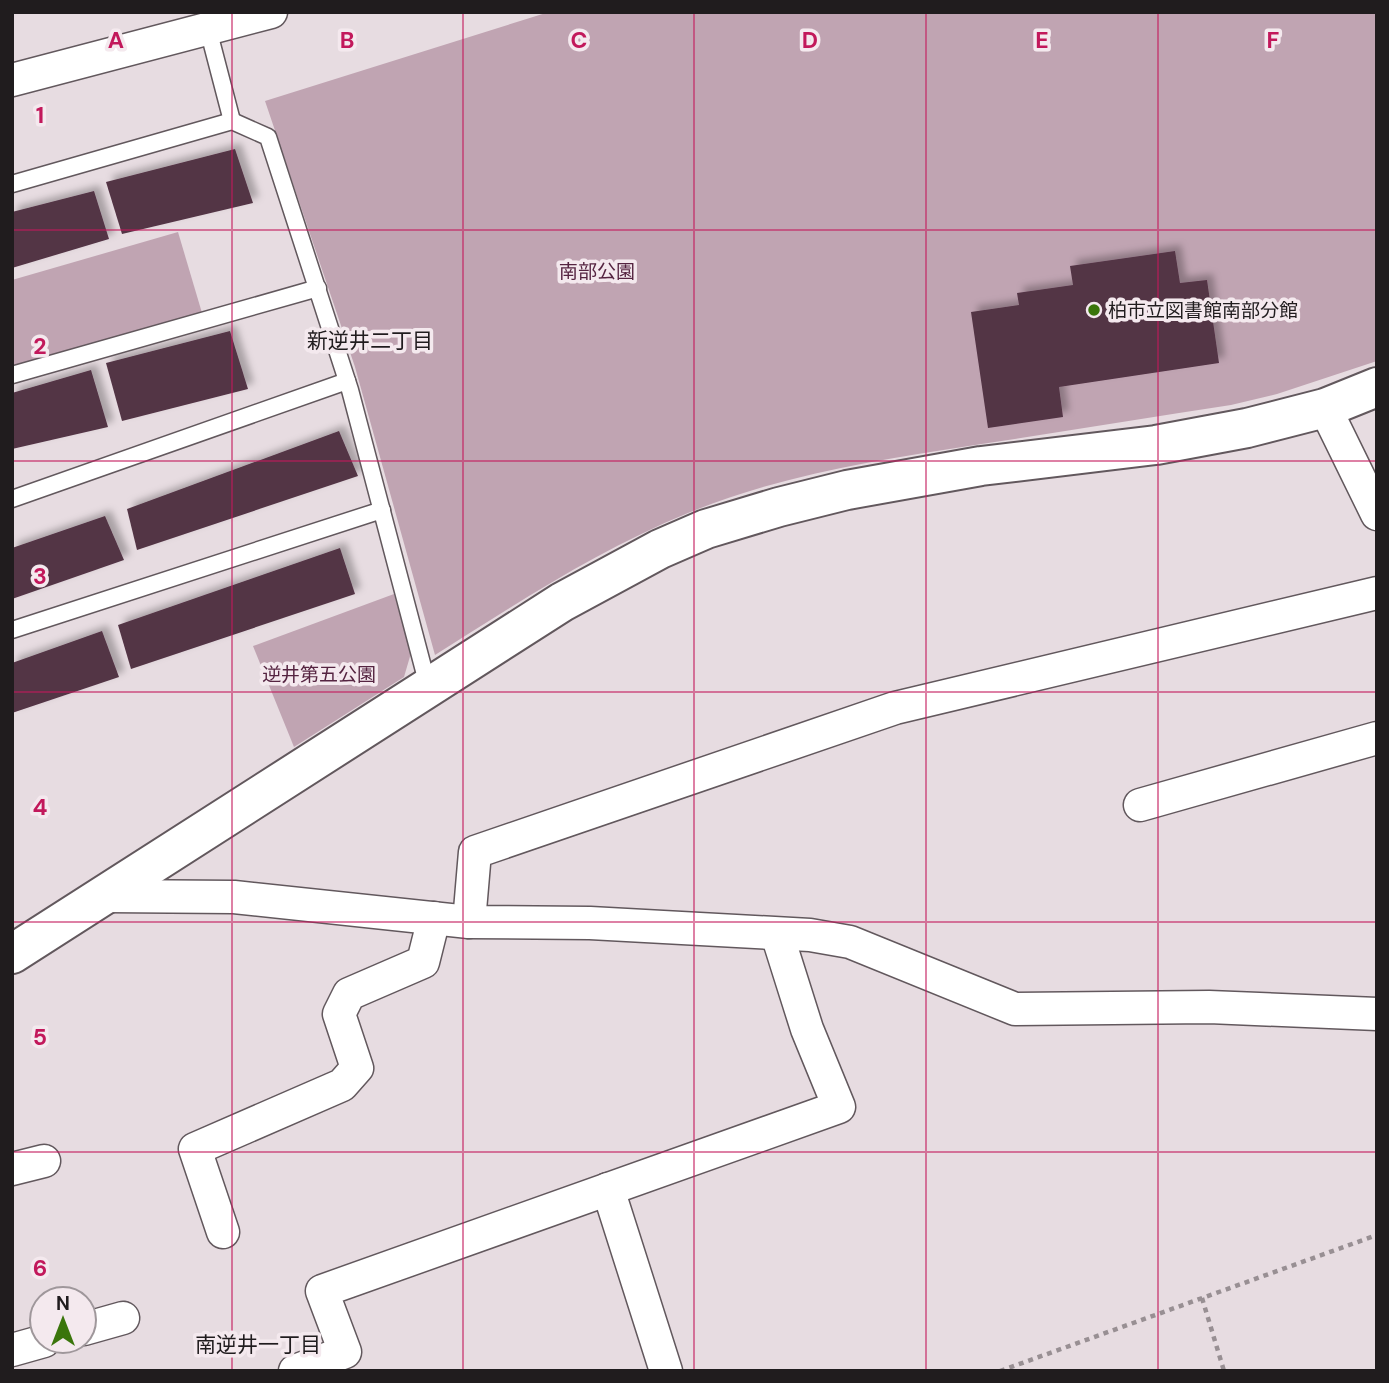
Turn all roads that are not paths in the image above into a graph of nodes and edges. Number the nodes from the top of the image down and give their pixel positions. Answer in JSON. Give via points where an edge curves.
{"nodes":[{"id":1,"x":271,"y":12,"type":"edge"},
{"id":2,"x":208,"y":29,"type":"junction"},
{"id":3,"x":12,"y":80,"type":"edge"},
{"id":4,"x":232,"y":121,"type":"junction"},
{"id":5,"x":12,"y":184,"type":"edge"},
{"id":6,"x":317,"y":288,"type":"junction"},
{"id":7,"x":12,"y":375,"type":"edge"},
{"id":8,"x":347,"y":381,"type":"junction"},
{"id":9,"x":1377,"y":387,"type":"edge"},
{"id":10,"x":1325,"y":408,"type":"junction"},
{"id":11,"x":12,"y":499,"type":"edge"},
{"id":12,"x":382,"y":510,"type":"junction"},
{"id":13,"x":1377,"y":514,"type":"edge"},
{"id":14,"x":1377,"y":593,"type":"edge"},
{"id":15,"x":12,"y":630,"type":"edge"},
{"id":16,"x":429,"y":689,"type":"junction"},
{"id":17,"x":1377,"y":738,"type":"edge"},
{"id":18,"x":1140,"y":805,"type":"dead end"},
{"id":19,"x":107,"y":896,"type":"junction"},
{"id":20,"x":433,"y":918,"type":"junction"},
{"id":21,"x":469,"y":922,"type":"junction"},
{"id":22,"x":778,"y":934,"type":"junction"},
{"id":23,"x":12,"y":954,"type":"edge"},
{"id":24,"x":1377,"y":1014,"type":"edge"},
{"id":25,"x":44,"y":1161,"type":"dead end"},
{"id":26,"x":12,"y":1169,"type":"edge"},
{"id":27,"x":608,"y":1189,"type":"junction"},
{"id":28,"x":223,"y":1231,"type":"dead end"},
{"id":29,"x":123,"y":1318,"type":"dead end"},
{"id":30,"x":98,"y":1325,"type":"edge"},
{"id":31,"x":295,"y":1371,"type":"edge"},
{"id":32,"x":666,"y":1371,"type":"edge"}],
"edges":[{"from":1,"to":2,"type":"street"},
{"from":2,"to":3,"type":"street"},
{"from":2,"to":4,"type":"lane"},
{"from":4,"to":5,"type":"lane"},
{"from":4,"to":6,"type":"lane","via":[[268,137]]},
{"from":6,"to":7,"type":"lane"},
{"from":6,"to":8,"type":"lane"},
{"from":8,"to":11,"type":"lane"},
{"from":8,"to":12,"type":"lane"},
{"from":9,"to":10,"type":"street"},
{"from":10,"to":13,"type":"street"},
{"from":10,"to":16,"type":"street","via":[[1156,445],[981,466],[847,490],[706,529],[562,601]]},
{"from":12,"to":15,"type":"lane"},
{"from":12,"to":16,"type":"lane"},
{"from":14,"to":21,"type":"street","via":[[895,708],[475,852]]},
{"from":16,"to":19,"type":"street"},
{"from":17,"to":18,"type":"street"},
{"from":19,"to":20,"type":"street","via":[[234,897]]},
{"from":19,"to":23,"type":"street"},
{"from":20,"to":21,"type":"street"},
{"from":20,"to":28,"type":"street","via":[[423,961],[349,994],[339,1014],[357,1068],[342,1085],[195,1149]]},
{"from":21,"to":22,"type":"street","via":[[590,923]]},
{"from":22,"to":24,"type":"street","via":[[849,943],[1015,1009],[1209,1007]]},
{"from":22,"to":27,"type":"street","via":[[807,1029],[839,1107]]},
{"from":25,"to":26,"type":"street"},
{"from":27,"to":31,"type":"street","via":[[322,1291],[345,1352]]},
{"from":27,"to":32,"type":"street"},
{"from":29,"to":30,"type":"street"}]}
